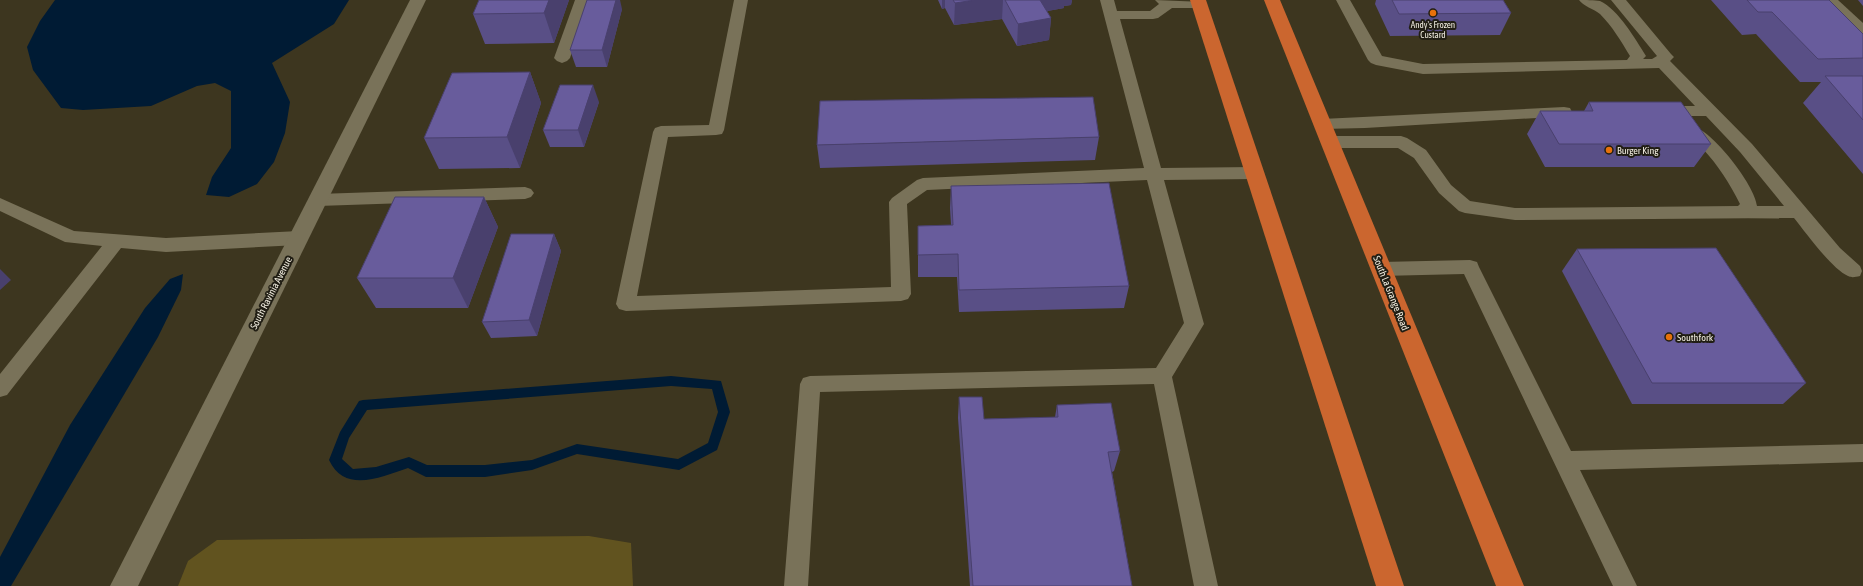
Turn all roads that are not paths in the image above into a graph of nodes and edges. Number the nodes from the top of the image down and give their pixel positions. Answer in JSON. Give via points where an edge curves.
{"nodes":[{"id":1,"x":418,"y":0,"type":"edge"},
{"id":2,"x":582,"y":0,"type":"edge"},
{"id":3,"x":741,"y":0,"type":"edge"},
{"id":4,"x":1272,"y":0,"type":"edge"},
{"id":5,"x":1343,"y":0,"type":"edge"},
{"id":6,"x":1586,"y":0,"type":"edge"},
{"id":7,"x":1618,"y":0,"type":"edge"},
{"id":8,"x":1830,"y":0,"type":"edge"},
{"id":9,"x":1165,"y":2,"type":"edge"},
{"id":10,"x":1198,"y":2,"type":"edge"},
{"id":11,"x":1109,"y":7,"type":"edge"},
{"id":12,"x":1863,"y":31,"type":"edge"},
{"id":13,"x":562,"y":58,"type":"dead end"},
{"id":14,"x":1661,"y":60,"type":"junction"},
{"id":15,"x":1632,"y":64,"type":"junction"},
{"id":16,"x":1710,"y":111,"type":"junction"},
{"id":17,"x":1579,"y":116,"type":"edge"},
{"id":18,"x":1326,"y":133,"type":"junction"},
{"id":19,"x":1255,"y":172,"type":"junction"},
{"id":20,"x":1154,"y":174,"type":"junction"},
{"id":21,"x":525,"y":192,"type":"dead end"},
{"id":22,"x":318,"y":200,"type":"junction"},
{"id":23,"x":0,"y":204,"type":"edge"},
{"id":24,"x":1798,"y":212,"type":"junction"},
{"id":25,"x":1742,"y":213,"type":"junction"},
{"id":26,"x":299,"y":238,"type":"junction"},
{"id":27,"x":116,"y":241,"type":"junction"},
{"id":28,"x":1381,"y":269,"type":"junction"},
{"id":29,"x":1853,"y":271,"type":"dead end"},
{"id":30,"x":1162,"y":376,"type":"junction"},
{"id":31,"x":0,"y":389,"type":"edge"},
{"id":32,"x":1863,"y":453,"type":"edge"},
{"id":33,"x":1564,"y":461,"type":"junction"},
{"id":34,"x":124,"y":586,"type":"edge"},
{"id":35,"x":796,"y":586,"type":"edge"},
{"id":36,"x":1206,"y":586,"type":"edge"},
{"id":37,"x":1390,"y":586,"type":"edge"},
{"id":38,"x":1510,"y":586,"type":"edge"},
{"id":39,"x":1625,"y":586,"type":"edge"}],
"edges":[{"from":1,"to":22,"type":"street","name":"South Ravinia Avenue"},
{"from":2,"to":13,"type":"lane"},
{"from":3,"to":20,"type":"lane","via":[[716,130],[661,132],[626,304],[901,294],[898,202],[923,184]]},
{"from":4,"to":18,"type":"highway","name":"South La Grange Road"},
{"from":5,"to":15,"type":"lane","via":[[1376,60],[1422,69]]},
{"from":6,"to":15,"type":"lane","via":[[1600,7],[1634,48],[1638,56]]},
{"from":7,"to":14,"type":"lane","via":[[1666,57]]},
{"from":8,"to":12,"type":"lane"},
{"from":9,"to":10,"type":"lane"},
{"from":9,"to":11,"type":"lane","via":[[1153,16]]},
{"from":10,"to":19,"type":"highway"},
{"from":11,"to":20,"type":"lane"},
{"from":14,"to":15,"type":"lane","via":[[1656,64]]},
{"from":14,"to":16,"type":"lane"},
{"from":16,"to":24,"type":"lane","via":[[1746,148]]},
{"from":16,"to":25,"type":"lane","via":[[1645,115],[1679,123],[1698,133],[1725,164],[1741,188],[1749,205]]},
{"from":17,"to":18,"type":"lane","via":[[1528,122],[1496,115],[1365,123]]},
{"from":18,"to":25,"type":"lane","via":[[1401,142],[1420,154],[1445,189],[1466,207],[1515,214]]},
{"from":18,"to":28,"type":"highway","name":"South La Grange Road"},
{"from":19,"to":20,"type":"lane"},
{"from":19,"to":37,"type":"highway"},
{"from":20,"to":30,"type":"lane","via":[[1194,324]]},
{"from":21,"to":22,"type":"lane"},
{"from":22,"to":26,"type":"street","name":"South Ravinia Avenue"},
{"from":23,"to":27,"type":"lane","via":[[71,237]]},
{"from":24,"to":25,"type":"lane"},
{"from":24,"to":29,"type":"lane","via":[[1833,253]]},
{"from":26,"to":27,"type":"lane","via":[[166,245]]},
{"from":26,"to":34,"type":"street","name":"South Ravinia Avenue"},
{"from":27,"to":31,"type":"lane"},
{"from":28,"to":33,"type":"lane","via":[[1470,267]]},
{"from":28,"to":38,"type":"highway","name":"South La Grange Road"},
{"from":30,"to":35,"type":"lane","via":[[810,384]]},
{"from":30,"to":36,"type":"lane"},
{"from":32,"to":33,"type":"lane"},
{"from":33,"to":39,"type":"lane"}]}
